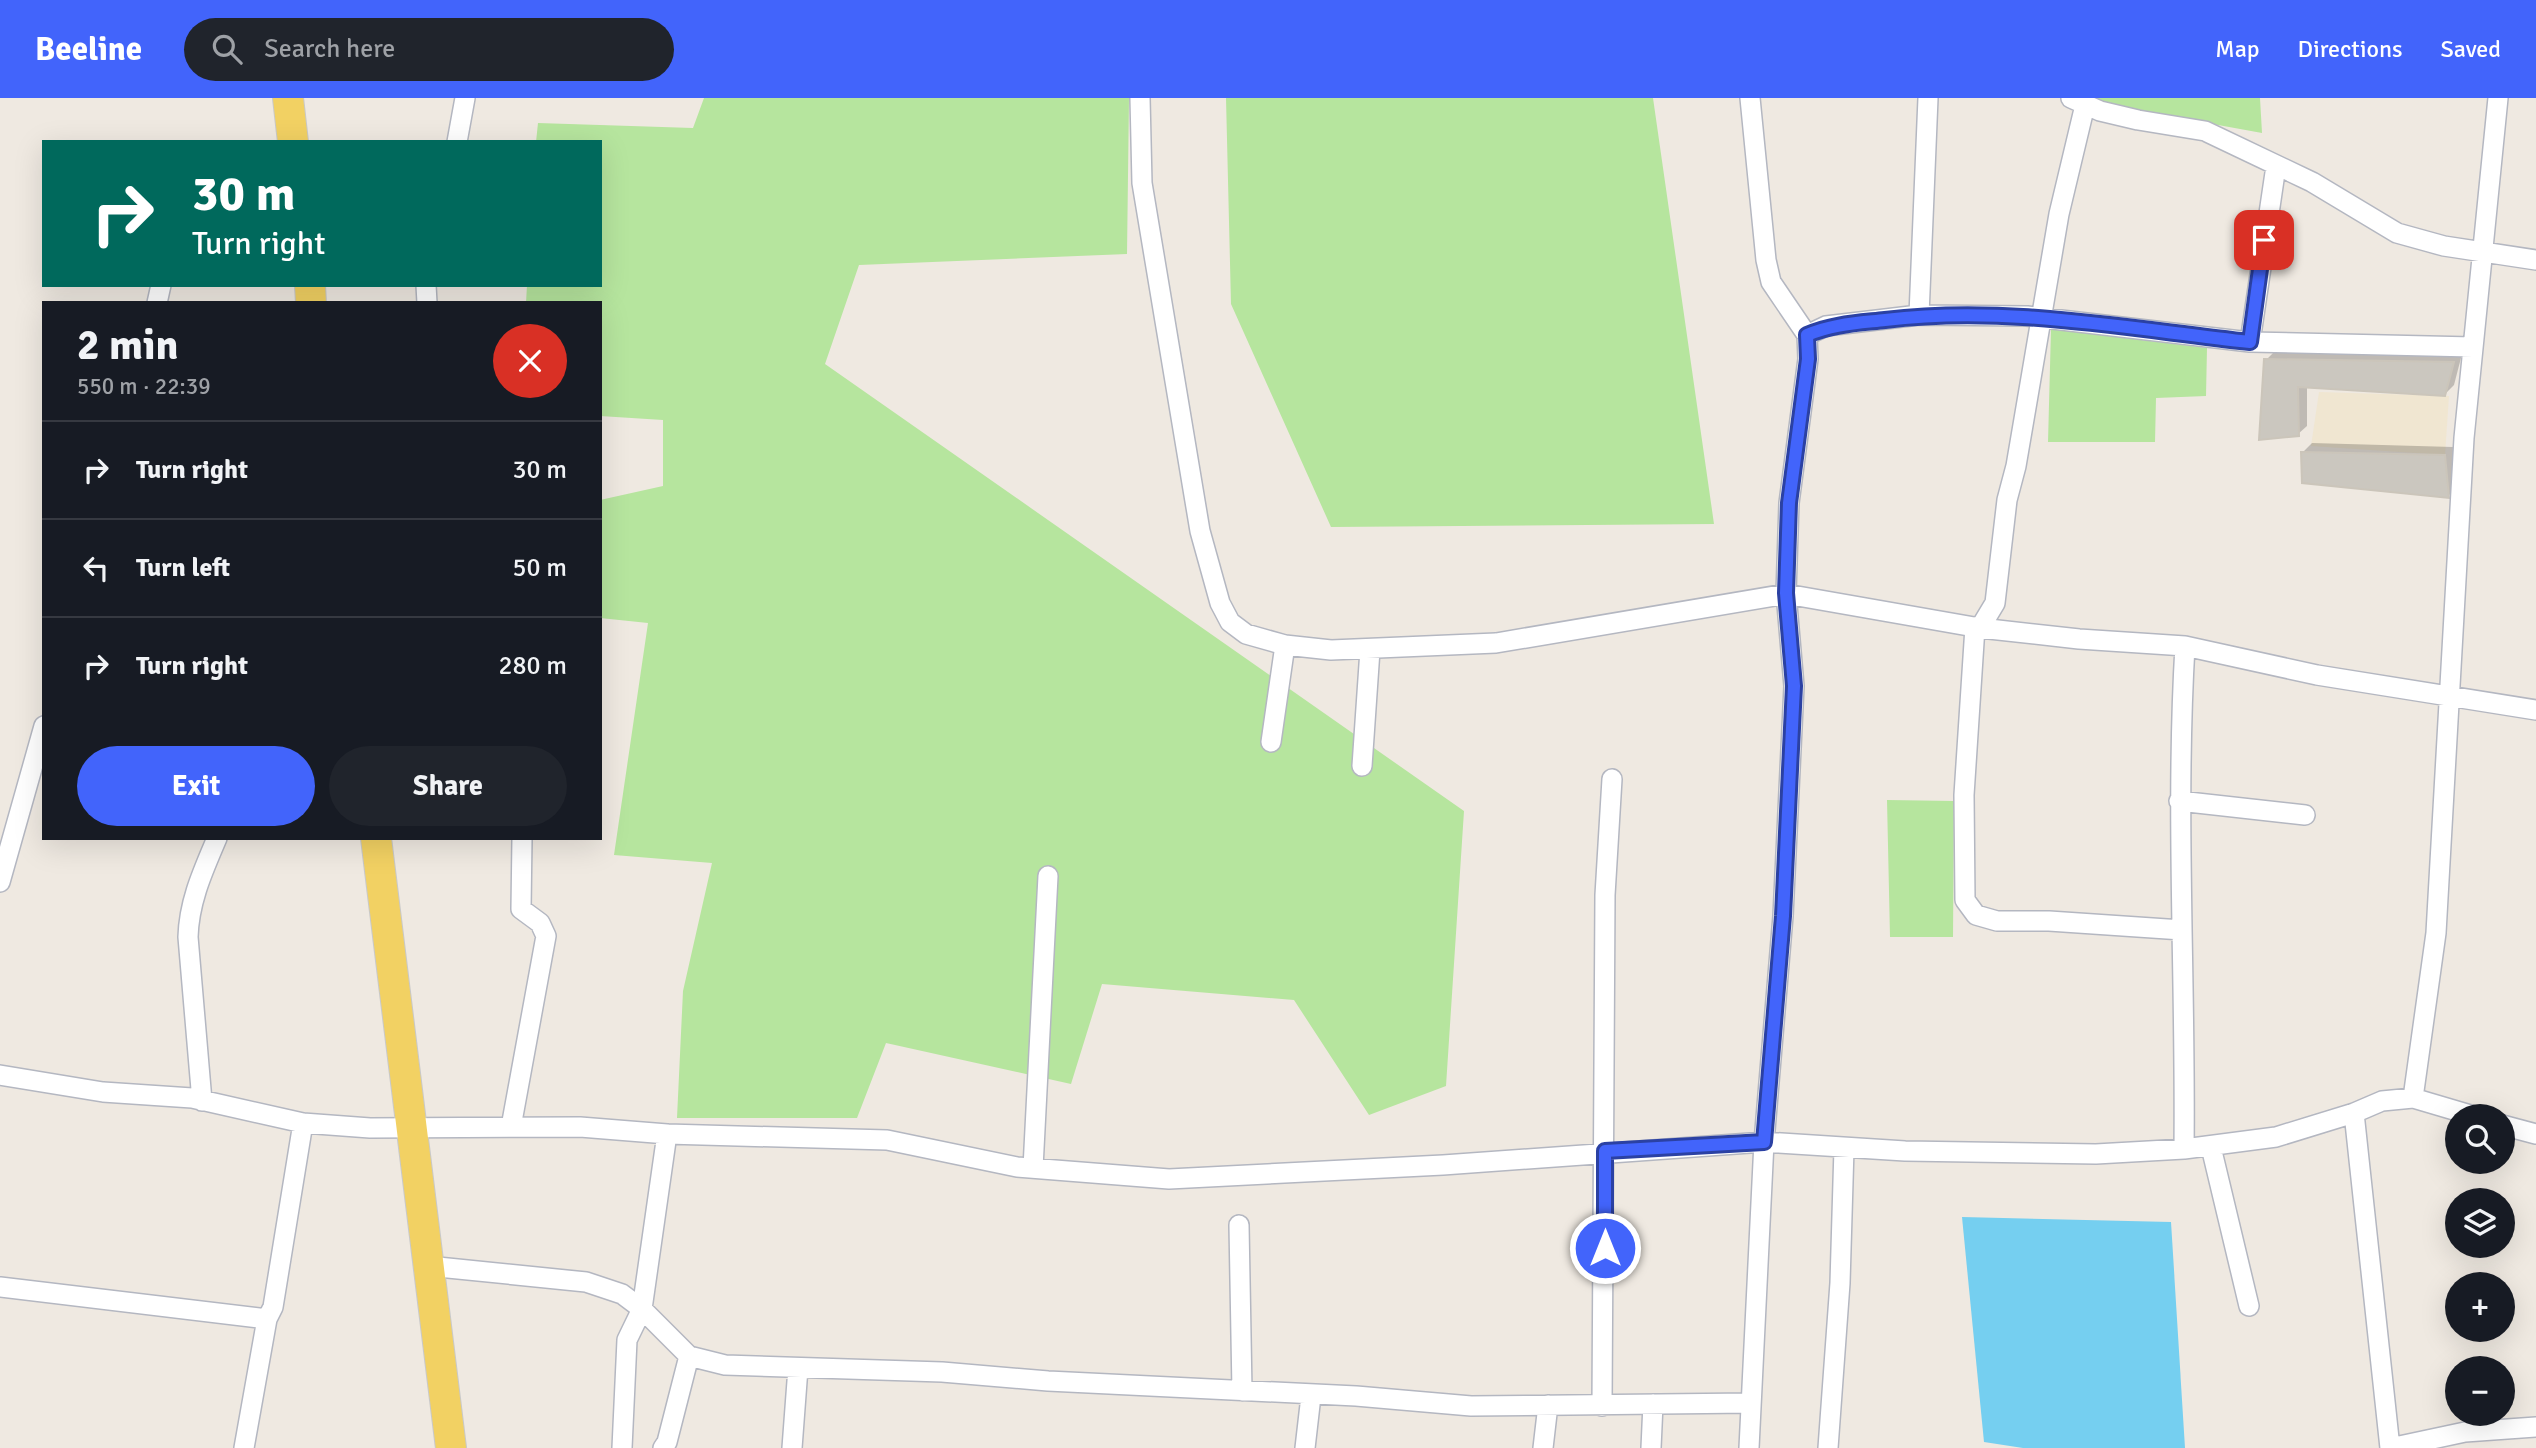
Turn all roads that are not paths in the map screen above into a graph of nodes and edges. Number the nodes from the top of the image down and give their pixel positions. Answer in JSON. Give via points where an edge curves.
{"nodes":[{"id":1,"x":288,"y":98,"type":"edge"},
{"id":2,"x":465,"y":98,"type":"edge"},
{"id":3,"x":1140,"y":98,"type":"edge"},
{"id":4,"x":1750,"y":98,"type":"edge"},
{"id":5,"x":1928,"y":98,"type":"edge"},
{"id":6,"x":2498,"y":98,"type":"edge"},
{"id":7,"x":2078,"y":102,"type":"edge"},
{"id":8,"x":293,"y":140,"type":"edge"},
{"id":9,"x":457,"y":140,"type":"edge"},
{"id":10,"x":2276,"y":166,"type":"junction"},
{"id":11,"x":2483,"y":254,"type":"junction"},
{"id":12,"x":2536,"y":260,"type":"edge"},
{"id":13,"x":1919,"y":315,"type":"junction"},
{"id":14,"x":2040,"y":317,"type":"junction"},
{"id":15,"x":1807,"y":335,"type":"junction"},
{"id":16,"x":2250,"y":342,"type":"junction"},
{"id":17,"x":2473,"y":347,"type":"junction"},
{"id":18,"x":1786,"y":594,"type":"junction"},
{"id":19,"x":1977,"y":628,"type":"junction"},
{"id":20,"x":1285,"y":645,"type":"junction"},
{"id":21,"x":2185,"y":646,"type":"junction"},
{"id":22,"x":1370,"y":650,"type":"junction"},
{"id":23,"x":2452,"y":697,"type":"junction"},
{"id":24,"x":2536,"y":710,"type":"edge"},
{"id":25,"x":42,"y":733,"type":"edge"},
{"id":26,"x":1271,"y":742,"type":"dead end"},
{"id":27,"x":1362,"y":766,"type":"dead end"},
{"id":28,"x":1612,"y":779,"type":"dead end"},
{"id":29,"x":2179,"y":801,"type":"junction"},
{"id":30,"x":2305,"y":815,"type":"dead end"},
{"id":31,"x":216,"y":840,"type":"edge"},
{"id":32,"x":376,"y":840,"type":"edge"},
{"id":33,"x":522,"y":840,"type":"edge"},
{"id":34,"x":1048,"y":876,"type":"dead end"},
{"id":35,"x":0,"y":882,"type":"edge"},
{"id":36,"x":2182,"y":930,"type":"junction"},
{"id":37,"x":0,"y":1075,"type":"edge"},
{"id":38,"x":2413,"y":1098,"type":"junction"},
{"id":39,"x":202,"y":1101,"type":"junction"},
{"id":40,"x":2445,"y":1107,"type":"edge"},
{"id":41,"x":2354,"y":1113,"type":"junction"},
{"id":42,"x":303,"y":1123,"type":"junction"},
{"id":43,"x":411,"y":1127,"type":"junction"},
{"id":44,"x":511,"y":1127,"type":"junction"},
{"id":45,"x":2515,"y":1128,"type":"edge"},
{"id":46,"x":667,"y":1134,"type":"junction"},
{"id":47,"x":2536,"y":1134,"type":"edge"},
{"id":48,"x":1764,"y":1142,"type":"junction"},
{"id":49,"x":2211,"y":1147,"type":"junction"},
{"id":50,"x":1843,"y":1148,"type":"junction"},
{"id":51,"x":2184,"y":1149,"type":"junction"},
{"id":52,"x":1605,"y":1151,"type":"junction"},
{"id":53,"x":1033,"y":1168,"type":"junction"},
{"id":54,"x":1239,"y":1224,"type":"dead end"},
{"id":55,"x":428,"y":1266,"type":"junction"},
{"id":56,"x":0,"y":1287,"type":"edge"},
{"id":57,"x":2249,"y":1307,"type":"dead end"},
{"id":58,"x":642,"y":1309,"type":"junction"},
{"id":59,"x":267,"y":1319,"type":"junction"},
{"id":60,"x":689,"y":1356,"type":"junction"},
{"id":61,"x":797,"y":1368,"type":"junction"},
{"id":62,"x":1242,"y":1391,"type":"junction"},
{"id":63,"x":1311,"y":1395,"type":"junction"},
{"id":64,"x":1751,"y":1403,"type":"junction"},
{"id":65,"x":1653,"y":1404,"type":"junction"},
{"id":66,"x":1548,"y":1405,"type":"junction"},
{"id":67,"x":1602,"y":1406,"type":"junction"},
{"id":68,"x":2536,"y":1427,"type":"edge"},
{"id":69,"x":244,"y":1448,"type":"edge"},
{"id":70,"x":451,"y":1448,"type":"edge"},
{"id":71,"x":622,"y":1448,"type":"edge"},
{"id":72,"x":663,"y":1448,"type":"edge"},
{"id":73,"x":792,"y":1448,"type":"edge"},
{"id":74,"x":1306,"y":1448,"type":"edge"},
{"id":75,"x":1543,"y":1448,"type":"edge"},
{"id":76,"x":1651,"y":1448,"type":"edge"},
{"id":77,"x":1749,"y":1448,"type":"edge"},
{"id":78,"x":1828,"y":1448,"type":"edge"},
{"id":79,"x":2390,"y":1448,"type":"edge"}],
"edges":[{"from":1,"to":8,"type":"main road"},
{"from":2,"to":9,"type":"street"},
{"from":3,"to":20,"type":"street","via":[[1145,209],[1200,531],[1220,603],[1230,622],[1246,634]]},
{"from":4,"to":15,"type":"street","via":[[1771,282]]},
{"from":5,"to":13,"type":"street"},
{"from":6,"to":11,"type":"street"},
{"from":7,"to":10,"type":"street","via":[[2138,120],[2205,131]]},
{"from":7,"to":14,"type":"street"},
{"from":10,"to":11,"type":"street","via":[[2397,233]]},
{"from":10,"to":16,"type":"street"},
{"from":11,"to":12,"type":"street"},
{"from":11,"to":17,"type":"street"},
{"from":13,"to":14,"type":"street"},
{"from":13,"to":15,"type":"street","via":[[1826,326]]},
{"from":14,"to":16,"type":"street"},
{"from":14,"to":19,"type":"street","via":[[2007,500],[1995,603]]},
{"from":15,"to":18,"type":"street","via":[[1808,359],[1789,503]]},
{"from":16,"to":17,"type":"street"},
{"from":17,"to":23,"type":"street","via":[[2464,438]]},
{"from":18,"to":19,"type":"street"},
{"from":18,"to":22,"type":"street","via":[[1496,643]]},
{"from":18,"to":48,"type":"street","via":[[1794,700],[1783,916]]},
{"from":19,"to":21,"type":"street"},
{"from":19,"to":36,"type":"street","via":[[1964,795],[1965,900],[1976,915],[1997,921]]},
{"from":20,"to":22,"type":"street"},
{"from":20,"to":26,"type":"street"},
{"from":21,"to":23,"type":"street","via":[[2317,675]]},
{"from":21,"to":29,"type":"street"},
{"from":22,"to":27,"type":"street"},
{"from":23,"to":24,"type":"street"},
{"from":23,"to":38,"type":"street","via":[[2436,933]]},
{"from":25,"to":35,"type":"street"},
{"from":28,"to":52,"type":"street","via":[[1605,895]]},
{"from":29,"to":30,"type":"street"},
{"from":29,"to":36,"type":"street"},
{"from":31,"to":39,"type":"street","via":[[188,915]]},
{"from":32,"to":43,"type":"main road"},
{"from":33,"to":44,"type":"street","via":[[521,909],[540,923],[546,936]]},
{"from":34,"to":53,"type":"street"},
{"from":36,"to":51,"type":"street"},
{"from":37,"to":39,"type":"street","via":[[103,1092]]},
{"from":38,"to":40,"type":"street"},
{"from":38,"to":41,"type":"street","via":[[2382,1101]]},
{"from":39,"to":42,"type":"street"},
{"from":41,"to":49,"type":"street","via":[[2276,1137]]},
{"from":41,"to":79,"type":"street"},
{"from":42,"to":43,"type":"street"},
{"from":42,"to":59,"type":"street","via":[[273,1307]]},
{"from":43,"to":44,"type":"street"},
{"from":43,"to":55,"type":"main road"},
{"from":44,"to":46,"type":"street"},
{"from":45,"to":47,"type":"street"},
{"from":46,"to":53,"type":"street","via":[[887,1140]]},
{"from":46,"to":58,"type":"street"},
{"from":48,"to":50,"type":"street"},
{"from":48,"to":52,"type":"street"},
{"from":48,"to":64,"type":"street"},
{"from":49,"to":51,"type":"street"},
{"from":49,"to":57,"type":"street"},
{"from":50,"to":51,"type":"street","via":[[2096,1154]]},
{"from":50,"to":78,"type":"street","via":[[1840,1283]]},
{"from":52,"to":53,"type":"street","via":[[1169,1179]]},
{"from":52,"to":67,"type":"street"},
{"from":54,"to":62,"type":"street"},
{"from":55,"to":58,"type":"street","via":[[586,1282],[622,1294]]},
{"from":55,"to":70,"type":"main road"},
{"from":56,"to":59,"type":"street"},
{"from":58,"to":60,"type":"street"},
{"from":58,"to":71,"type":"street","via":[[627,1340]]},
{"from":59,"to":69,"type":"street"},
{"from":60,"to":61,"type":"street","via":[[725,1364]]},
{"from":60,"to":72,"type":"street"},
{"from":61,"to":62,"type":"street"},
{"from":61,"to":73,"type":"street"},
{"from":62,"to":63,"type":"street"},
{"from":63,"to":66,"type":"street","via":[[1471,1406]]},
{"from":63,"to":74,"type":"street"},
{"from":64,"to":65,"type":"street"},
{"from":64,"to":77,"type":"street"},
{"from":65,"to":67,"type":"street"},
{"from":65,"to":76,"type":"street"},
{"from":66,"to":67,"type":"street"},
{"from":66,"to":75,"type":"street"},
{"from":68,"to":79,"type":"street","via":[[2465,1432]]}]}
